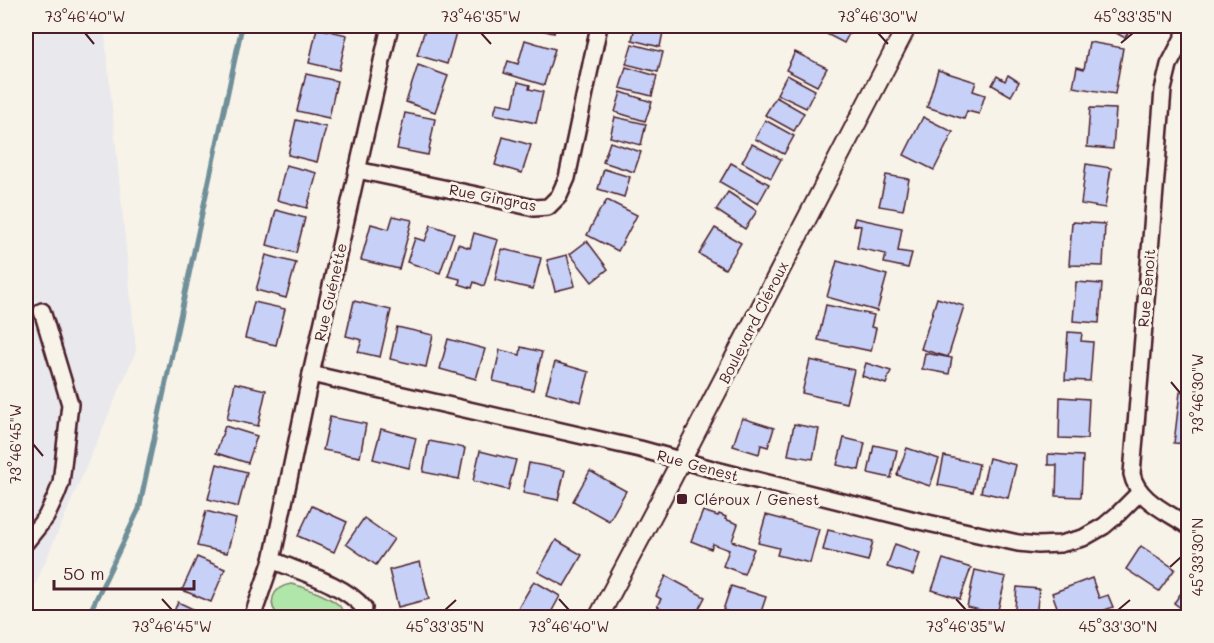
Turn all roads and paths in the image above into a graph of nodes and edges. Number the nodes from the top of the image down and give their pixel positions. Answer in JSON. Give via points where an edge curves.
{"nodes":[{"id":1,"x":390,"y":26,"type":"edge"},
{"id":2,"x":599,"y":26,"type":"edge"},
{"id":3,"x":906,"y":26,"type":"edge"},
{"id":4,"x":1186,"y":36,"type":"edge"},
{"id":5,"x":357,"y":170,"type":"junction"},
{"id":6,"x":42,"y":311,"type":"dead end"},
{"id":7,"x":311,"y":374,"type":"junction"},
{"id":8,"x":682,"y":460,"type":"junction"},
{"id":9,"x":1140,"y":492,"type":"junction"},
{"id":10,"x":1188,"y":526,"type":"edge"},
{"id":11,"x":26,"y":542,"type":"edge"},
{"id":12,"x":272,"y":560,"type":"junction"},
{"id":13,"x":252,"y":618,"type":"edge"},
{"id":14,"x":362,"y":618,"type":"edge"},
{"id":15,"x":598,"y":618,"type":"edge"}],
"edges":[{"from":1,"to":5,"type":"street","name":"Rue Guénette"},
{"from":2,"to":5,"type":"street","name":"Rue Gingras","via":[[567,178],[559,196],[548,207],[534,208]]},
{"from":3,"to":8,"type":"street","name":"Boulevard Cléroux"},
{"from":4,"to":9,"type":"street","name":"Rue Benoit","via":[[1167,72],[1161,105],[1132,465],[1133,482]]},
{"from":5,"to":7,"type":"street","name":"Rue Guénette"},
{"from":6,"to":11,"type":"street","via":[[70,404],[61,483],[51,507]]},
{"from":7,"to":8,"type":"street","name":"Rue Genest"},
{"from":7,"to":12,"type":"street","name":"Rue Guénette"},
{"from":8,"to":9,"type":"street","name":"Rue Genest","via":[[919,521],[1038,545],[1072,542],[1094,533]]},
{"from":8,"to":15,"type":"street","name":"Boulevard Cléroux"},
{"from":9,"to":10,"type":"street"},
{"from":12,"to":13,"type":"street","name":"Rue Guénette"},
{"from":12,"to":14,"type":"street","via":[[345,591],[364,608]]}]}
